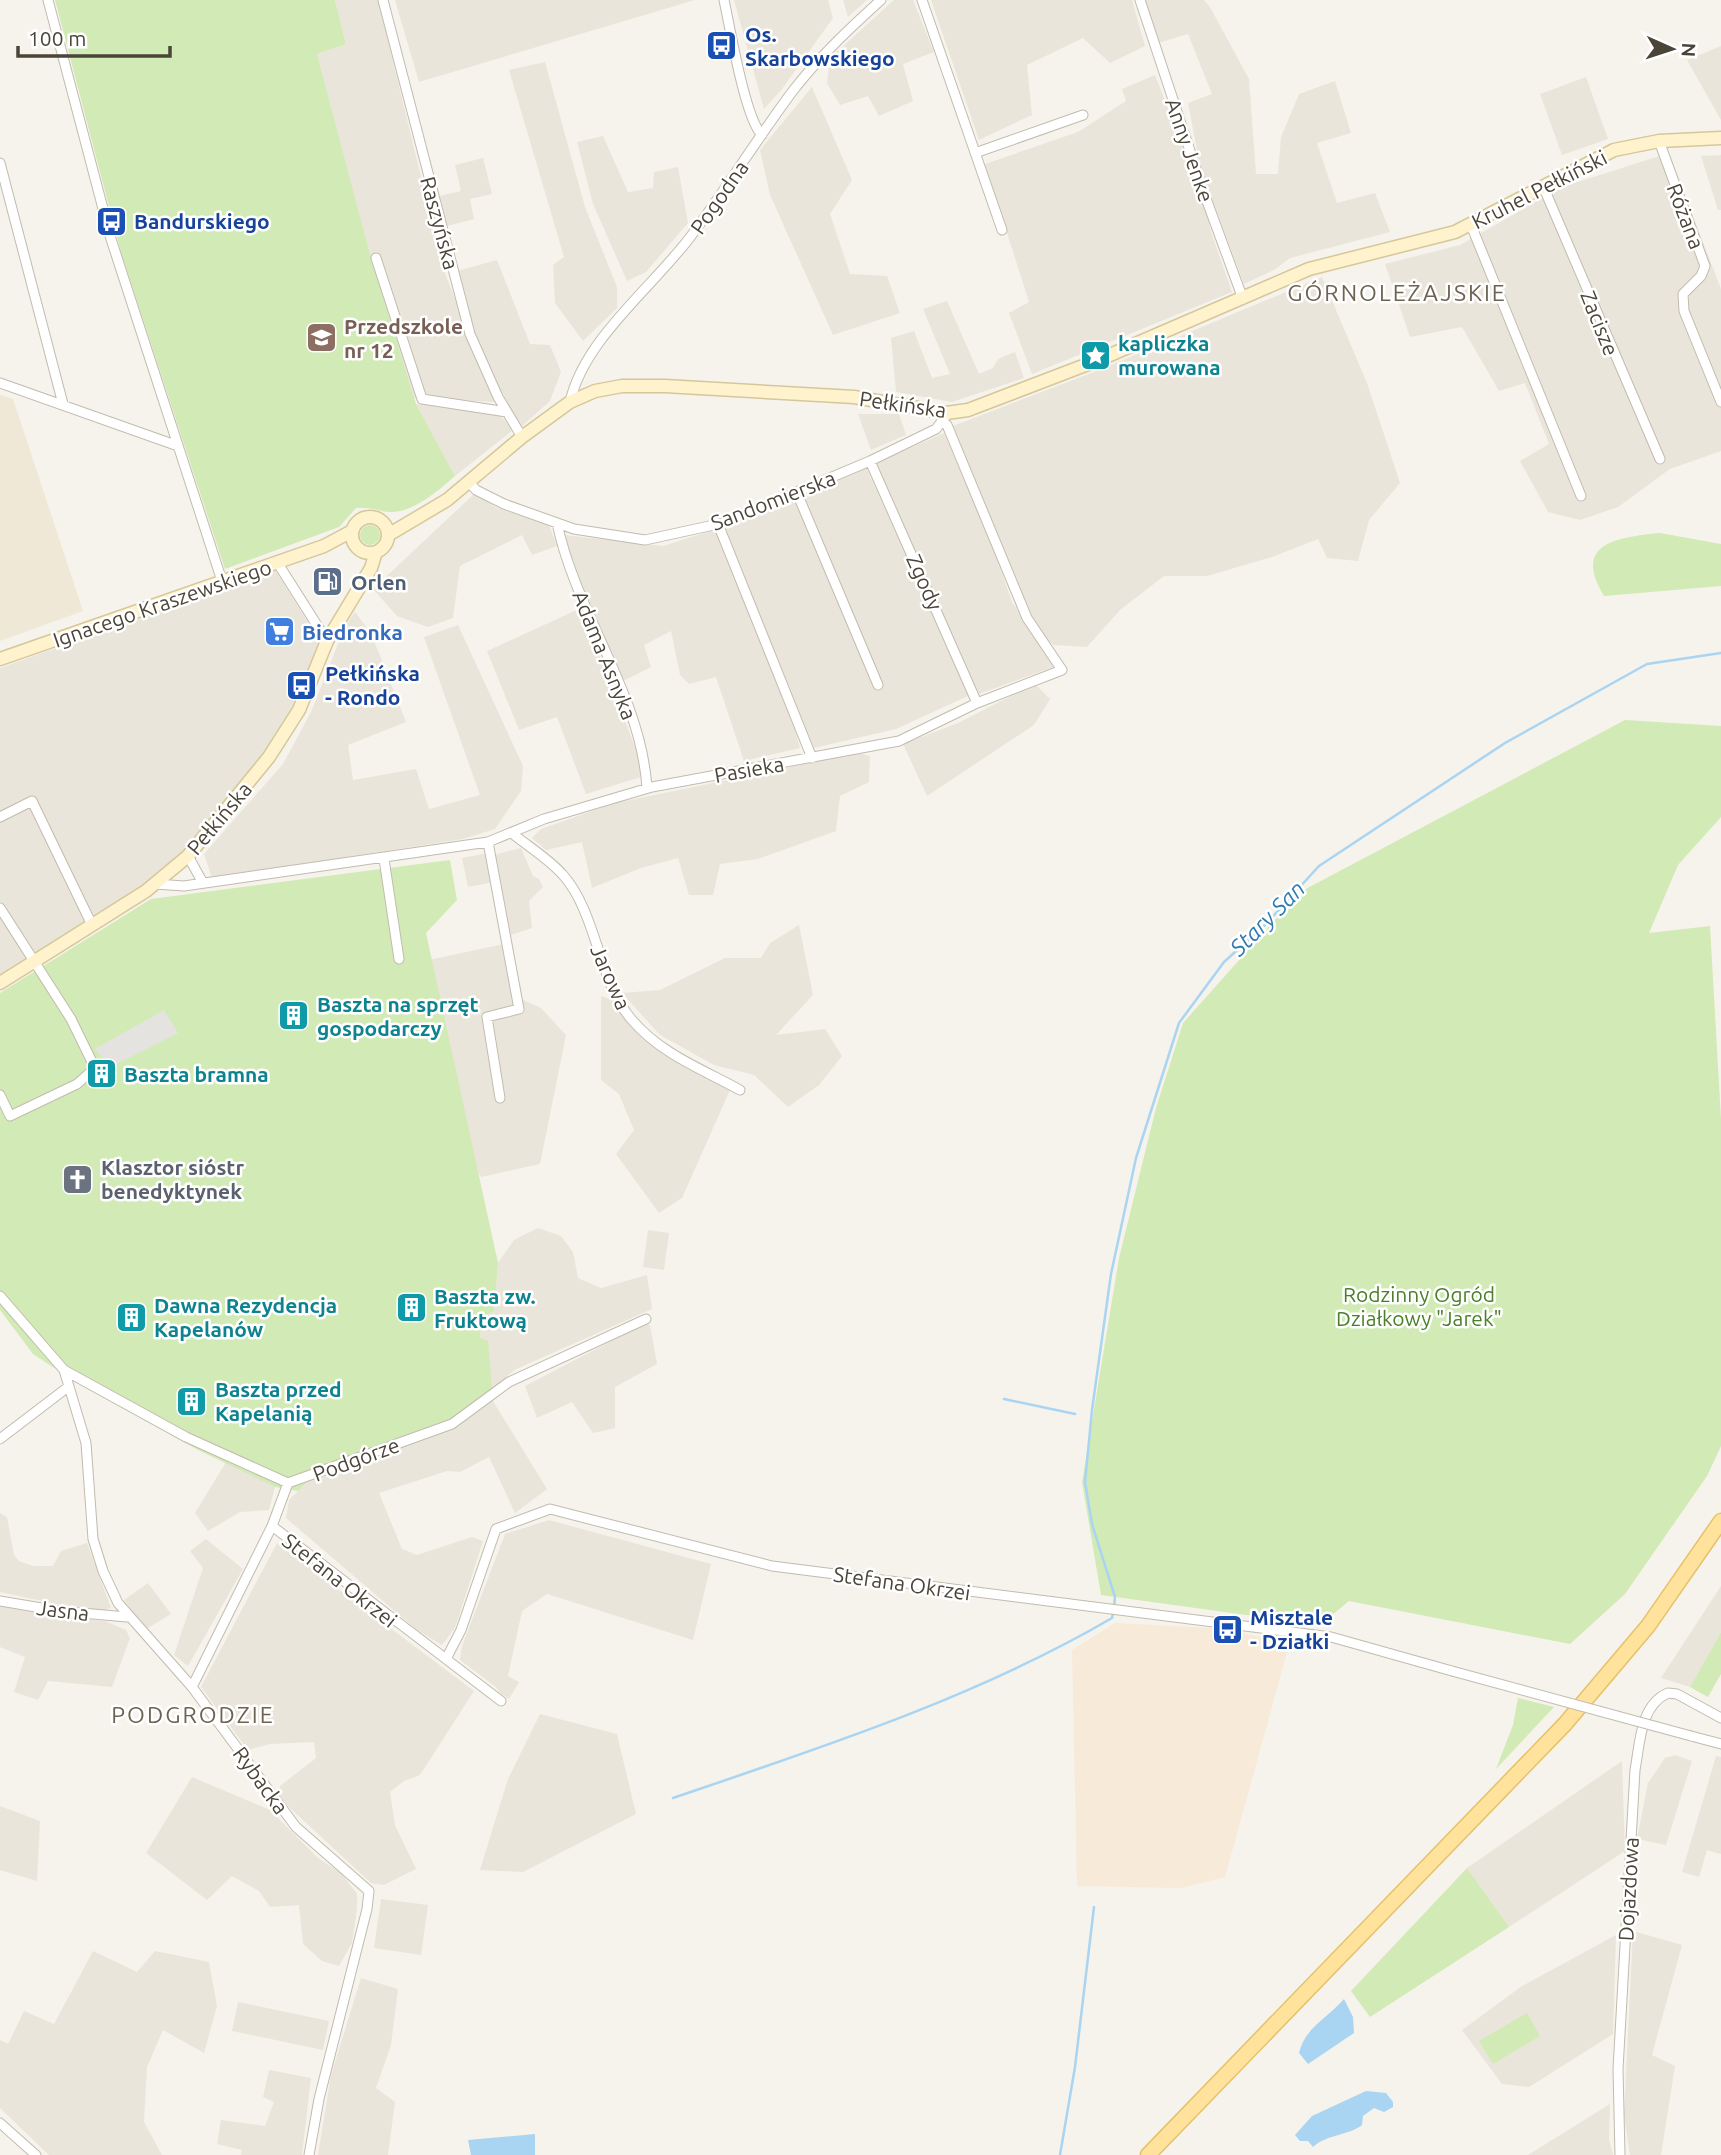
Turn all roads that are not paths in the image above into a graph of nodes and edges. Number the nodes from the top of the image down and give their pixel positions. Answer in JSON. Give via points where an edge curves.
{"nodes":[{"id":1,"x":48,"y":0,"type":"edge"},
{"id":2,"x":383,"y":0,"type":"edge"},
{"id":3,"x":724,"y":0,"type":"edge"},
{"id":4,"x":881,"y":0,"type":"edge"},
{"id":5,"x":922,"y":0,"type":"edge"},
{"id":6,"x":1140,"y":0,"type":"edge"},
{"id":7,"x":1083,"y":116,"type":"dead end"},
{"id":8,"x":762,"y":135,"type":"junction"},
{"id":9,"x":1721,"y":138,"type":"edge"},
{"id":10,"x":1659,"y":141,"type":"junction"},
{"id":11,"x":975,"y":153,"type":"junction"},
{"id":12,"x":0,"y":163,"type":"edge"},
{"id":13,"x":1544,"y":186,"type":"junction"},
{"id":14,"x":1471,"y":225,"type":"junction"},
{"id":15,"x":1002,"y":230,"type":"dead end"},
{"id":16,"x":1400,"y":246,"type":"joint"},
{"id":17,"x":376,"y":258,"type":"dead end"},
{"id":18,"x":1243,"y":299,"type":"junction"},
{"id":19,"x":0,"y":383,"type":"edge"},
{"id":20,"x":570,"y":402,"type":"junction"},
{"id":21,"x":1721,"y":402,"type":"edge"},
{"id":22,"x":63,"y":404,"type":"junction"},
{"id":23,"x":507,"y":412,"type":"junction"},
{"id":24,"x":944,"y":417,"type":"junction"},
{"id":25,"x":522,"y":437,"type":"junction"},
{"id":26,"x":178,"y":446,"type":"junction"},
{"id":27,"x":1660,"y":459,"type":"dead end"},
{"id":28,"x":870,"y":461,"type":"junction"},
{"id":29,"x":468,"y":482,"type":"junction"},
{"id":30,"x":797,"y":493,"type":"junction"},
{"id":31,"x":1581,"y":496,"type":"dead end"},
{"id":32,"x":417,"y":516,"type":"junction"},
{"id":33,"x":383,"y":522,"type":"junction"},
{"id":34,"x":557,"y":523,"type":"junction"},
{"id":35,"x":718,"y":524,"type":"junction"},
{"id":36,"x":388,"y":535,"type":"junction"},
{"id":37,"x":361,"y":545,"type":"junction"},
{"id":38,"x":277,"y":562,"type":"junction"},
{"id":39,"x":222,"y":582,"type":"junction"},
{"id":40,"x":327,"y":641,"type":"junction"},
{"id":41,"x":0,"y":659,"type":"edge"},
{"id":42,"x":878,"y":685,"type":"dead end"},
{"id":43,"x":977,"y":703,"type":"junction"},
{"id":44,"x":812,"y":758,"type":"junction"},
{"id":45,"x":647,"y":788,"type":"junction"},
{"id":46,"x":0,"y":817,"type":"edge"},
{"id":47,"x":513,"y":834,"type":"junction"},
{"id":48,"x":488,"y":842,"type":"junction"},
{"id":49,"x":188,"y":856,"type":"junction"},
{"id":50,"x":384,"y":859,"type":"junction"},
{"id":51,"x":203,"y":883,"type":"junction"},
{"id":52,"x":155,"y":884,"type":"junction"},
{"id":53,"x":0,"y":908,"type":"edge"},
{"id":54,"x":92,"y":925,"type":"junction"},
{"id":55,"x":399,"y":960,"type":"dead end"},
{"id":56,"x":32,"y":963,"type":"junction"},
{"id":57,"x":0,"y":983,"type":"edge"},
{"id":58,"x":740,"y":1090,"type":"dead end"},
{"id":59,"x":0,"y":1095,"type":"edge"},
{"id":60,"x":500,"y":1098,"type":"dead end"},
{"id":61,"x":1,"y":1298,"type":"edge"},
{"id":62,"x":646,"y":1319,"type":"dead end"},
{"id":63,"x":64,"y":1370,"type":"junction"},
{"id":64,"x":68,"y":1387,"type":"junction"},
{"id":65,"x":0,"y":1439,"type":"edge"},
{"id":66,"x":288,"y":1483,"type":"junction"},
{"id":67,"x":1721,"y":1521,"type":"edge"},
{"id":68,"x":272,"y":1527,"type":"junction"},
{"id":69,"x":0,"y":1601,"type":"edge"},
{"id":70,"x":127,"y":1616,"type":"junction"},
{"id":71,"x":446,"y":1660,"type":"junction"},
{"id":72,"x":192,"y":1687,"type":"junction"},
{"id":73,"x":501,"y":1701,"type":"dead end"},
{"id":74,"x":1721,"y":1718,"type":"edge"},
{"id":75,"x":1721,"y":1744,"type":"edge"},
{"id":76,"x":0,"y":2123,"type":"edge"},
{"id":77,"x":36,"y":2155,"type":"edge"},
{"id":78,"x":310,"y":2155,"type":"edge"},
{"id":79,"x":1147,"y":2155,"type":"edge"},
{"id":80,"x":1620,"y":2155,"type":"edge"}],
"edges":[{"from":1,"to":26,"type":"street","via":[[111,239]]},
{"from":2,"to":23,"type":"street","name":"Raszyńska","via":[[470,334]]},
{"from":3,"to":8,"type":"street","via":[[750,108]]},
{"from":4,"to":8,"type":"street","name":"Pogodna","via":[[821,56]]},
{"from":5,"to":11,"type":"street"},
{"from":6,"to":18,"type":"street","name":"Anny Jenke"},
{"from":7,"to":11,"type":"street"},
{"from":8,"to":20,"type":"street","name":"Pogodna","via":[[690,238],[587,359]]},
{"from":9,"to":10,"type":"street","name":"Kruhel Pełkiński"},
{"from":10,"to":13,"type":"street","name":"Kruhel Pełkiński","via":[[1614,150]]},
{"from":10,"to":21,"type":"street","name":"Różana","via":[[1705,266],[1683,294],[1684,311]]},
{"from":11,"to":15,"type":"street"},
{"from":12,"to":22,"type":"street"},
{"from":13,"to":14,"type":"street","name":"Kruhel Pełkiński"},
{"from":13,"to":27,"type":"street","name":"Zacisze"},
{"from":14,"to":16,"type":"street","name":"Kruhel Pełkiński"},
{"from":14,"to":31,"type":"street"},
{"from":16,"to":18,"type":"street","name":"Pełkińska","via":[[1322,264]]},
{"from":17,"to":23,"type":"street","via":[[422,399]]},
{"from":18,"to":24,"type":"street","name":"Pełkińska"},
{"from":19,"to":22,"type":"street"},
{"from":20,"to":24,"type":"street","name":"Pełkińska","via":[[622,386],[665,386],[854,397]]},
{"from":20,"to":25,"type":"street","name":"Pełkińska"},
{"from":22,"to":26,"type":"street"},
{"from":23,"to":25,"type":"street","name":"Raszyńska"},
{"from":24,"to":28,"type":"street","name":"Sandomierska","via":[[936,429]]},
{"from":24,"to":43,"type":"street","name":"Pasieka","via":[[1027,618],[1062,670]]},
{"from":25,"to":29,"type":"street","name":"Pełkińska"},
{"from":26,"to":39,"type":"street"},
{"from":28,"to":30,"type":"street","name":"Sandomierska"},
{"from":28,"to":43,"type":"street","name":"Zgody"},
{"from":29,"to":32,"type":"street","name":"Pełkińska"},
{"from":29,"to":34,"type":"street","name":"Sandomierska","via":[[504,504]]},
{"from":30,"to":35,"type":"street","name":"Sandomierska"},
{"from":30,"to":42,"type":"street"},
{"from":32,"to":33,"type":"street","name":"Pełkińska"},
{"from":32,"to":36,"type":"street","name":"Pełkińska"},
{"from":33,"to":36,"type":"street"},
{"from":33,"to":37,"type":"street","via":[[364,517],[355,523]]},
{"from":34,"to":35,"type":"street","name":"Sandomierska","via":[[645,540]]},
{"from":34,"to":45,"type":"street","name":"Adama Asnyka","via":[[565,561],[639,739]]},
{"from":35,"to":44,"type":"street"},
{"from":36,"to":37,"type":"street","via":[[384,546]]},
{"from":37,"to":38,"type":"street","name":"Ignacego Kraszewskiego","via":[[324,546]]},
{"from":37,"to":40,"type":"street","name":"Pełkińska","via":[[371,568]]},
{"from":38,"to":39,"type":"street","name":"Ignacego Kraszewskiego"},
{"from":38,"to":40,"type":"street"},
{"from":39,"to":41,"type":"street","name":"Ignacego Kraszewskiego"},
{"from":40,"to":49,"type":"street","name":"Pełkińska","via":[[299,710],[270,757]]},
{"from":43,"to":44,"type":"street","name":"Pasieka","via":[[899,741]]},
{"from":44,"to":45,"type":"street","name":"Pasieka"},
{"from":45,"to":47,"type":"street","name":"Pasieka","via":[[544,819]]},
{"from":46,"to":54,"type":"street","via":[[32,801]]},
{"from":47,"to":48,"type":"street","name":"Pasieka"},
{"from":47,"to":58,"type":"street","name":"Jarowa","via":[[564,875],[631,1019],[661,1048]]},
{"from":48,"to":50,"type":"street","name":"Pasieka"},
{"from":48,"to":60,"type":"street","via":[[519,1009],[486,1017]]},
{"from":49,"to":51,"type":"street"},
{"from":49,"to":52,"type":"street","name":"Pełkińska"},
{"from":50,"to":51,"type":"street","name":"Pasieka"},
{"from":50,"to":55,"type":"street"},
{"from":51,"to":52,"type":"street","name":"Pasieka"},
{"from":52,"to":54,"type":"street","name":"Pełkińska"},
{"from":53,"to":56,"type":"street"},
{"from":54,"to":56,"type":"street","name":"Pełkińska"},
{"from":56,"to":57,"type":"street","name":"Pełkińska"},
{"from":56,"to":59,"type":"street","via":[[71,1019],[95,1068],[77,1084],[10,1116]]},
{"from":61,"to":63,"type":"street"},
{"from":62,"to":66,"type":"street","name":"Podgórze","via":[[509,1382],[452,1423]]},
{"from":63,"to":64,"type":"street","name":"Rybacka"},
{"from":63,"to":66,"type":"street","name":"Podgórze","via":[[186,1437]]},
{"from":64,"to":65,"type":"street"},
{"from":64,"to":70,"type":"street","name":"Rybacka","via":[[86,1443],[93,1539],[103,1571]]},
{"from":66,"to":68,"type":"street","name":"Stefana Okrzei"},
{"from":67,"to":79,"type":"main road","via":[[1648,1626],[1565,1724]]},
{"from":68,"to":71,"type":"street","name":"Stefana Okrzei"},
{"from":68,"to":72,"type":"street"},
{"from":69,"to":70,"type":"street","name":"Jasna"},
{"from":70,"to":72,"type":"street","name":"Rybacka"},
{"from":71,"to":73,"type":"street","name":"Stefana Okrzei"},
{"from":71,"to":75,"type":"street","name":"Stefana Okrzei","bridge":true,"via":[[496,1529],[550,1509],[772,1566],[1331,1637]]},
{"from":72,"to":78,"type":"street","name":"Rybacka","via":[[296,1827],[369,1891]]},
{"from":74,"to":80,"type":"street","name":"Dojazdowa","via":[[1668,1693],[1649,1707],[1640,1745],[1618,2069]]},
{"from":76,"to":77,"type":"street"}]}
